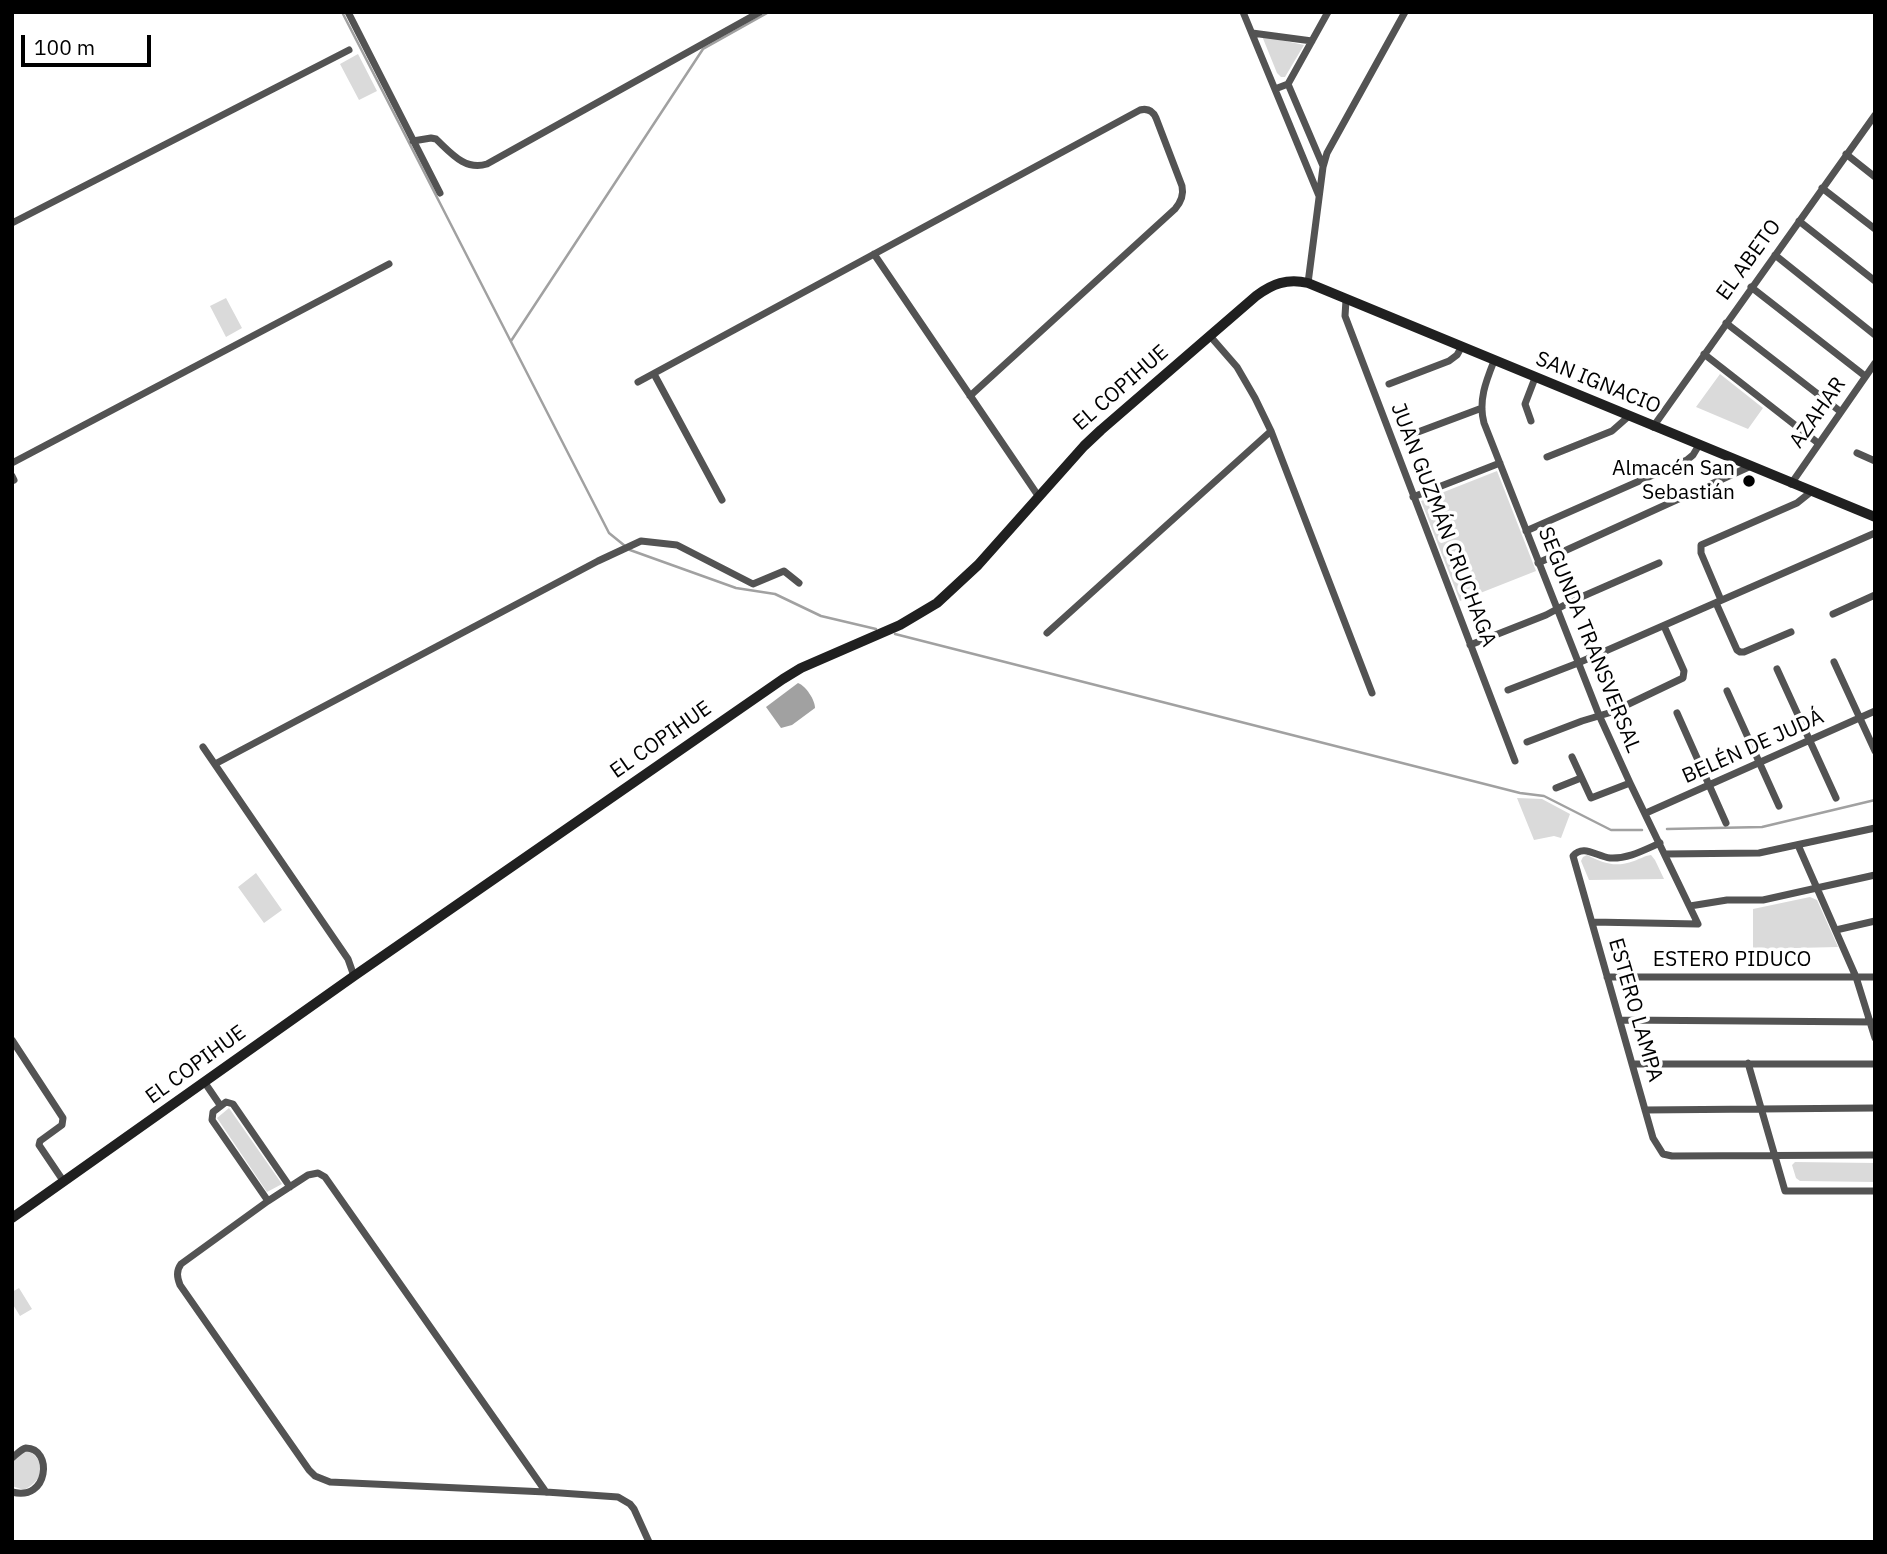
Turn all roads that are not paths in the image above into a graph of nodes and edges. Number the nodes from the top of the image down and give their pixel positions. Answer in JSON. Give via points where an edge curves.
{"nodes":[{"id":1,"x":348,"y":12,"type":"edge"},
{"id":2,"x":760,"y":12,"type":"edge"},
{"id":3,"x":1243,"y":12,"type":"edge"},
{"id":4,"x":1328,"y":12,"type":"edge"},
{"id":5,"x":1405,"y":12,"type":"edge"},
{"id":6,"x":1252,"y":33,"type":"junction"},
{"id":7,"x":1312,"y":41,"type":"junction"},
{"id":8,"x":349,"y":50,"type":"dead end"},
{"id":9,"x":1288,"y":84,"type":"junction"},
{"id":10,"x":1275,"y":89,"type":"junction"},
{"id":11,"x":1873,"y":120,"type":"edge"},
{"id":12,"x":414,"y":141,"type":"junction"},
{"id":13,"x":1846,"y":154,"type":"junction"},
{"id":14,"x":1323,"y":167,"type":"junction"},
{"id":15,"x":1875,"y":177,"type":"edge"},
{"id":16,"x":1822,"y":188,"type":"junction"},
{"id":17,"x":440,"y":193,"type":"dead end"},
{"id":18,"x":1320,"y":197,"type":"junction"},
{"id":19,"x":1799,"y":221,"type":"junction"},
{"id":20,"x":12,"y":223,"type":"edge"},
{"id":21,"x":1875,"y":229,"type":"edge"},
{"id":22,"x":874,"y":254,"type":"junction"},
{"id":23,"x":1775,"y":255,"type":"junction"},
{"id":24,"x":389,"y":264,"type":"dead end"},
{"id":25,"x":1875,"y":281,"type":"edge"},
{"id":26,"x":1308,"y":284,"type":"junction"},
{"id":27,"x":1751,"y":288,"type":"junction"},
{"id":28,"x":1346,"y":300,"type":"junction"},
{"id":29,"x":1726,"y":323,"type":"junction"},
{"id":30,"x":1875,"y":334,"type":"edge"},
{"id":31,"x":1210,"y":336,"type":"junction"},
{"id":32,"x":1461,"y":348,"type":"junction"},
{"id":33,"x":1704,"y":354,"type":"junction"},
{"id":34,"x":1494,"y":361,"type":"junction"},
{"id":35,"x":1875,"y":363,"type":"edge"},
{"id":36,"x":653,"y":374,"type":"junction"},
{"id":37,"x":1865,"y":376,"type":"junction"},
{"id":38,"x":1535,"y":378,"type":"junction"},
{"id":39,"x":638,"y":382,"type":"dead end"},
{"id":40,"x":1389,"y":384,"type":"dead end"},
{"id":41,"x":970,"y":396,"type":"junction"},
{"id":42,"x":1482,"y":408,"type":"junction"},
{"id":43,"x":1841,"y":412,"type":"junction"},
{"id":44,"x":1629,"y":416,"type":"junction"},
{"id":45,"x":1531,"y":421,"type":"dead end"},
{"id":46,"x":1653,"y":427,"type":"junction"},
{"id":47,"x":1271,"y":431,"type":"junction"},
{"id":48,"x":1410,"y":435,"type":"dead end"},
{"id":49,"x":1818,"y":443,"type":"junction"},
{"id":50,"x":1699,"y":445,"type":"junction"},
{"id":51,"x":1857,"y":453,"type":"dead end"},
{"id":52,"x":1547,"y":457,"type":"dead end"},
{"id":53,"x":1875,"y":461,"type":"edge"},
{"id":54,"x":12,"y":463,"type":"edge"},
{"id":55,"x":1500,"y":463,"type":"junction"},
{"id":56,"x":1751,"y":466,"type":"junction"},
{"id":57,"x":1791,"y":484,"type":"junction"},
{"id":58,"x":1812,"y":491,"type":"junction"},
{"id":59,"x":1039,"y":496,"type":"junction"},
{"id":60,"x":1413,"y":497,"type":"junction"},
{"id":61,"x":722,"y":500,"type":"dead end"},
{"id":62,"x":1875,"y":517,"type":"edge"},
{"id":63,"x":1526,"y":531,"type":"junction"},
{"id":64,"x":1875,"y":533,"type":"edge"},
{"id":65,"x":1538,"y":563,"type":"junction"},
{"id":66,"x":1659,"y":563,"type":"dead end"},
{"id":67,"x":799,"y":583,"type":"dead end"},
{"id":68,"x":1875,"y":595,"type":"edge"},
{"id":69,"x":1718,"y":602,"type":"junction"},
{"id":70,"x":1557,"y":609,"type":"junction"},
{"id":71,"x":1833,"y":614,"type":"dead end"},
{"id":72,"x":1664,"y":626,"type":"junction"},
{"id":73,"x":1047,"y":632,"type":"dead end"},
{"id":74,"x":1791,"y":632,"type":"dead end"},
{"id":75,"x":1470,"y":645,"type":"junction"},
{"id":76,"x":1834,"y":662,"type":"dead end"},
{"id":77,"x":1578,"y":663,"type":"junction"},
{"id":78,"x":1777,"y":669,"type":"dead end"},
{"id":79,"x":1508,"y":690,"type":"dead end"},
{"id":80,"x":1727,"y":691,"type":"dead end"},
{"id":81,"x":1372,"y":693,"type":"dead end"},
{"id":82,"x":1875,"y":711,"type":"edge"},
{"id":83,"x":1677,"y":713,"type":"dead end"},
{"id":84,"x":1599,"y":715,"type":"junction"},
{"id":85,"x":1859,"y":718,"type":"junction"},
{"id":86,"x":1810,"y":741,"type":"junction"},
{"id":87,"x":1527,"y":742,"type":"dead end"},
{"id":88,"x":203,"y":747,"type":"dead end"},
{"id":89,"x":1875,"y":751,"type":"edge"},
{"id":90,"x":1572,"y":757,"type":"dead end"},
{"id":91,"x":1515,"y":761,"type":"dead end"},
{"id":92,"x":1760,"y":763,"type":"junction"},
{"id":93,"x":215,"y":764,"type":"junction"},
{"id":94,"x":1581,"y":778,"type":"junction"},
{"id":95,"x":1630,"y":783,"type":"junction"},
{"id":96,"x":1710,"y":786,"type":"junction"},
{"id":97,"x":1556,"y":788,"type":"dead end"},
{"id":98,"x":1836,"y":797,"type":"dead end"},
{"id":99,"x":1780,"y":806,"type":"dead end"},
{"id":100,"x":1646,"y":813,"type":"junction"},
{"id":101,"x":1726,"y":823,"type":"dead end"},
{"id":102,"x":1875,"y":828,"type":"edge"},
{"id":103,"x":1660,"y":843,"type":"junction"},
{"id":104,"x":1798,"y":845,"type":"junction"},
{"id":105,"x":1665,"y":854,"type":"junction"},
{"id":106,"x":1875,"y":876,"type":"edge"},
{"id":107,"x":1818,"y":889,"type":"junction"},
{"id":108,"x":1690,"y":906,"type":"junction"},
{"id":109,"x":1875,"y":921,"type":"edge"},
{"id":110,"x":1592,"y":922,"type":"junction"},
{"id":111,"x":1836,"y":930,"type":"junction"},
{"id":112,"x":354,"y":976,"type":"junction"},
{"id":113,"x":1607,"y":977,"type":"junction"},
{"id":114,"x":1856,"y":977,"type":"junction"},
{"id":115,"x":1875,"y":977,"type":"edge"},
{"id":116,"x":1620,"y":1020,"type":"junction"},
{"id":117,"x":1873,"y":1022,"type":"edge"},
{"id":118,"x":1875,"y":1038,"type":"edge"},
{"id":119,"x":12,"y":1040,"type":"edge"},
{"id":120,"x":1748,"y":1063,"type":"junction"},
{"id":121,"x":1632,"y":1064,"type":"junction"},
{"id":122,"x":1875,"y":1064,"type":"edge"},
{"id":123,"x":205,"y":1083,"type":"junction"},
{"id":124,"x":220,"y":1105,"type":"junction"},
{"id":125,"x":1875,"y":1108,"type":"edge"},
{"id":126,"x":1761,"y":1109,"type":"junction"},
{"id":127,"x":1645,"y":1110,"type":"junction"},
{"id":128,"x":1774,"y":1155,"type":"junction"},
{"id":129,"x":1875,"y":1155,"type":"edge"},
{"id":130,"x":64,"y":1182,"type":"junction"},
{"id":131,"x":290,"y":1187,"type":"junction"},
{"id":132,"x":1875,"y":1191,"type":"edge"},
{"id":133,"x":268,"y":1201,"type":"junction"},
{"id":134,"x":12,"y":1218,"type":"edge"},
{"id":135,"x":12,"y":1458,"type":"edge"},
{"id":136,"x":12,"y":1492,"type":"edge"},
{"id":137,"x":546,"y":1492,"type":"junction"},
{"id":138,"x":649,"y":1542,"type":"edge"}],
"edges":[{"from":1,"to":12,"type":"street"},
{"from":2,"to":12,"type":"street","via":[[487,164],[466,165],[436,139]]},
{"from":3,"to":6,"type":"street"},
{"from":4,"to":7,"type":"street"},
{"from":5,"to":14,"type":"street"},
{"from":6,"to":7,"type":"street"},
{"from":6,"to":10,"type":"street"},
{"from":7,"to":9,"type":"street"},
{"from":8,"to":20,"type":"street"},
{"from":9,"to":10,"type":"street"},
{"from":9,"to":14,"type":"street"},
{"from":10,"to":18,"type":"street"},
{"from":11,"to":13,"type":"street","name":"EL ABETO"},
{"from":12,"to":17,"type":"street"},
{"from":13,"to":15,"type":"street"},
{"from":13,"to":16,"type":"street","name":"EL ABETO"},
{"from":14,"to":18,"type":"street"},
{"from":16,"to":19,"type":"street","name":"EL ABETO"},
{"from":16,"to":21,"type":"street"},
{"from":18,"to":26,"type":"street"},
{"from":19,"to":23,"type":"street","name":"EL ABETO"},
{"from":19,"to":25,"type":"street"},
{"from":22,"to":36,"type":"street"},
{"from":22,"to":41,"type":"street"},
{"from":22,"to":41,"type":"street","via":[[1140,110],[1154,114],[1182,186],[1178,206]]},
{"from":23,"to":27,"type":"street","name":"EL ABETO"},
{"from":23,"to":30,"type":"street"},
{"from":24,"to":54,"type":"street"},
{"from":26,"to":28,"type":"main road","name":"SAN IGNACIO"},
{"from":26,"to":31,"type":"main road","name":"EL COPIHUE","via":[[1289,281],[1271,286]]},
{"from":27,"to":29,"type":"street","name":"EL ABETO"},
{"from":27,"to":37,"type":"street"},
{"from":28,"to":32,"type":"main road","name":"SAN IGNACIO"},
{"from":28,"to":60,"type":"street","name":"JUAN GUZMÁN CRUCHAGA","via":[[1345,316]]},
{"from":29,"to":33,"type":"street","name":"EL ABETO"},
{"from":29,"to":43,"type":"street"},
{"from":31,"to":47,"type":"street","via":[[1237,367]]},
{"from":31,"to":59,"type":"main road","name":"EL COPIHUE","via":[[1092,438]]},
{"from":32,"to":34,"type":"main road","name":"SAN IGNACIO"},
{"from":32,"to":40,"type":"street","via":[[1449,361]]},
{"from":33,"to":46,"type":"street","name":"EL ABETO"},
{"from":33,"to":49,"type":"street"},
{"from":34,"to":38,"type":"main road","name":"SAN IGNACIO"},
{"from":34,"to":42,"type":"street","name":"SEGUNDA TRANSVERSAL"},
{"from":35,"to":37,"type":"street","name":"AZAHAR"},
{"from":36,"to":39,"type":"street"},
{"from":36,"to":61,"type":"street"},
{"from":37,"to":43,"type":"street","name":"AZAHAR"},
{"from":38,"to":44,"type":"main road","name":"SAN IGNACIO"},
{"from":38,"to":45,"type":"street","via":[[1525,404]]},
{"from":41,"to":59,"type":"street"},
{"from":42,"to":48,"type":"street"},
{"from":42,"to":55,"type":"street","name":"SEGUNDA TRANSVERSAL"},
{"from":43,"to":49,"type":"street","name":"AZAHAR"},
{"from":44,"to":46,"type":"main road","name":"SAN IGNACIO"},
{"from":44,"to":52,"type":"street","via":[[1612,431]]},
{"from":46,"to":50,"type":"main road","name":"SAN IGNACIO"},
{"from":47,"to":73,"type":"street"},
{"from":47,"to":81,"type":"street"},
{"from":49,"to":57,"type":"street","name":"AZAHAR"},
{"from":50,"to":56,"type":"main road","name":"SAN IGNACIO"},
{"from":50,"to":63,"type":"street","via":[[1684,461]]},
{"from":51,"to":53,"type":"street"},
{"from":55,"to":60,"type":"street"},
{"from":55,"to":63,"type":"street","name":"SEGUNDA TRANSVERSAL"},
{"from":56,"to":57,"type":"main road","name":"SAN IGNACIO"},
{"from":56,"to":65,"type":"street"},
{"from":57,"to":58,"type":"main road","name":"SAN IGNACIO"},
{"from":58,"to":62,"type":"main road","name":"SAN IGNACIO"},
{"from":58,"to":69,"type":"street","via":[[1797,503],[1702,545]]},
{"from":59,"to":112,"type":"main road","name":"EL COPIHUE","via":[[937,603],[783,679]]},
{"from":60,"to":75,"type":"street","name":"JUAN GUZMÁN CRUCHAGA"},
{"from":63,"to":65,"type":"street","name":"SEGUNDA TRANSVERSAL"},
{"from":64,"to":69,"type":"street"},
{"from":65,"to":70,"type":"street","name":"SEGUNDA TRANSVERSAL"},
{"from":66,"to":70,"type":"street"},
{"from":67,"to":93,"type":"street","via":[[784,571],[753,584],[677,545],[641,541]]},
{"from":68,"to":71,"type":"street"},
{"from":69,"to":72,"type":"street"},
{"from":69,"to":74,"type":"street","via":[[1740,652]]},
{"from":70,"to":75,"type":"street"},
{"from":70,"to":77,"type":"street","name":"SEGUNDA TRANSVERSAL"},
{"from":72,"to":77,"type":"street"},
{"from":72,"to":84,"type":"street","via":[[1685,676]]},
{"from":75,"to":91,"type":"street","name":"JUAN GUZMÁN CRUCHAGA"},
{"from":76,"to":85,"type":"street"},
{"from":77,"to":79,"type":"street"},
{"from":77,"to":84,"type":"street","name":"SEGUNDA TRANSVERSAL"},
{"from":78,"to":86,"type":"street"},
{"from":80,"to":92,"type":"street"},
{"from":82,"to":85,"type":"street","name":"BELÉN DE JUDÁ"},
{"from":83,"to":96,"type":"street"},
{"from":84,"to":87,"type":"street"},
{"from":84,"to":95,"type":"street","name":"SEGUNDA TRANSVERSAL"},
{"from":85,"to":86,"type":"street","name":"BELÉN DE JUDÁ"},
{"from":85,"to":89,"type":"street"},
{"from":86,"to":92,"type":"street","name":"BELÉN DE JUDÁ"},
{"from":86,"to":98,"type":"street"},
{"from":88,"to":93,"type":"street"},
{"from":90,"to":94,"type":"street"},
{"from":92,"to":96,"type":"street","name":"BELÉN DE JUDÁ"},
{"from":92,"to":99,"type":"street"},
{"from":93,"to":112,"type":"street","via":[[348,960]]},
{"from":94,"to":95,"type":"street","via":[[1591,798]]},
{"from":94,"to":97,"type":"street"},
{"from":95,"to":100,"type":"street","name":"SEGUNDA TRANSVERSAL"},
{"from":96,"to":100,"type":"street","name":"BELÉN DE JUDÁ"},
{"from":96,"to":101,"type":"street"},
{"from":100,"to":103,"type":"street","name":"SEGUNDA TRANSVERSAL"},
{"from":102,"to":104,"type":"street"},
{"from":103,"to":105,"type":"street","name":"SEGUNDA TRANSVERSAL"},
{"from":103,"to":110,"type":"street","name":"ESTERO LAMPA","via":[[1624,857],[1609,858],[1584,850],[1574,853]]},
{"from":104,"to":105,"type":"street","via":[[1753,854]]},
{"from":104,"to":107,"type":"street"},
{"from":105,"to":108,"type":"street","name":"SEGUNDA TRANSVERSAL"},
{"from":106,"to":107,"type":"street"},
{"from":107,"to":108,"type":"street","via":[[1763,900]]},
{"from":107,"to":111,"type":"street"},
{"from":108,"to":110,"type":"street","name":"SEGUNDA TRANSVERSAL","via":[[1698,924]]},
{"from":109,"to":111,"type":"street"},
{"from":110,"to":113,"type":"street","name":"ESTERO LAMPA"},
{"from":111,"to":114,"type":"street"},
{"from":112,"to":123,"type":"main road","name":"EL COPIHUE"},
{"from":113,"to":114,"type":"street","name":"ESTERO PIDUCO"},
{"from":113,"to":116,"type":"street","name":"ESTERO LAMPA"},
{"from":114,"to":115,"type":"street","name":"ESTERO PIDUCO"},
{"from":114,"to":117,"type":"street"},
{"from":116,"to":117,"type":"street"},
{"from":116,"to":121,"type":"street","name":"ESTERO LAMPA"},
{"from":117,"to":118,"type":"street"},
{"from":119,"to":130,"type":"street","via":[[64,1120],[38,1145]]},
{"from":120,"to":121,"type":"street"},
{"from":120,"to":122,"type":"street"},
{"from":120,"to":126,"type":"street"},
{"from":121,"to":127,"type":"street","name":"ESTERO LAMPA"},
{"from":123,"to":124,"type":"street"},
{"from":123,"to":130,"type":"main road","name":"EL COPIHUE"},
{"from":124,"to":131,"type":"street","via":[[233,1104]]},
{"from":124,"to":133,"type":"street","via":[[212,1112],[212,1120]]},
{"from":125,"to":126,"type":"street"},
{"from":126,"to":127,"type":"street"},
{"from":126,"to":128,"type":"street"},
{"from":127,"to":128,"type":"street","name":"ESTERO LAMPA","via":[[1663,1154]]},
{"from":128,"to":129,"type":"street"},
{"from":128,"to":132,"type":"street","via":[[1785,1191]]},
{"from":130,"to":134,"type":"main road","name":"EL COPIHUE"},
{"from":131,"to":133,"type":"street"},
{"from":131,"to":137,"type":"street","via":[[314,1173],[329,1180]]},
{"from":133,"to":137,"type":"street","via":[[181,1264],[178,1278],[309,1470],[330,1482]]},
{"from":135,"to":136,"type":"street","via":[[28,1448],[40,1457],[44,1470],[34,1489]]},
{"from":137,"to":138,"type":"street","via":[[618,1497],[634,1509]]}]}
